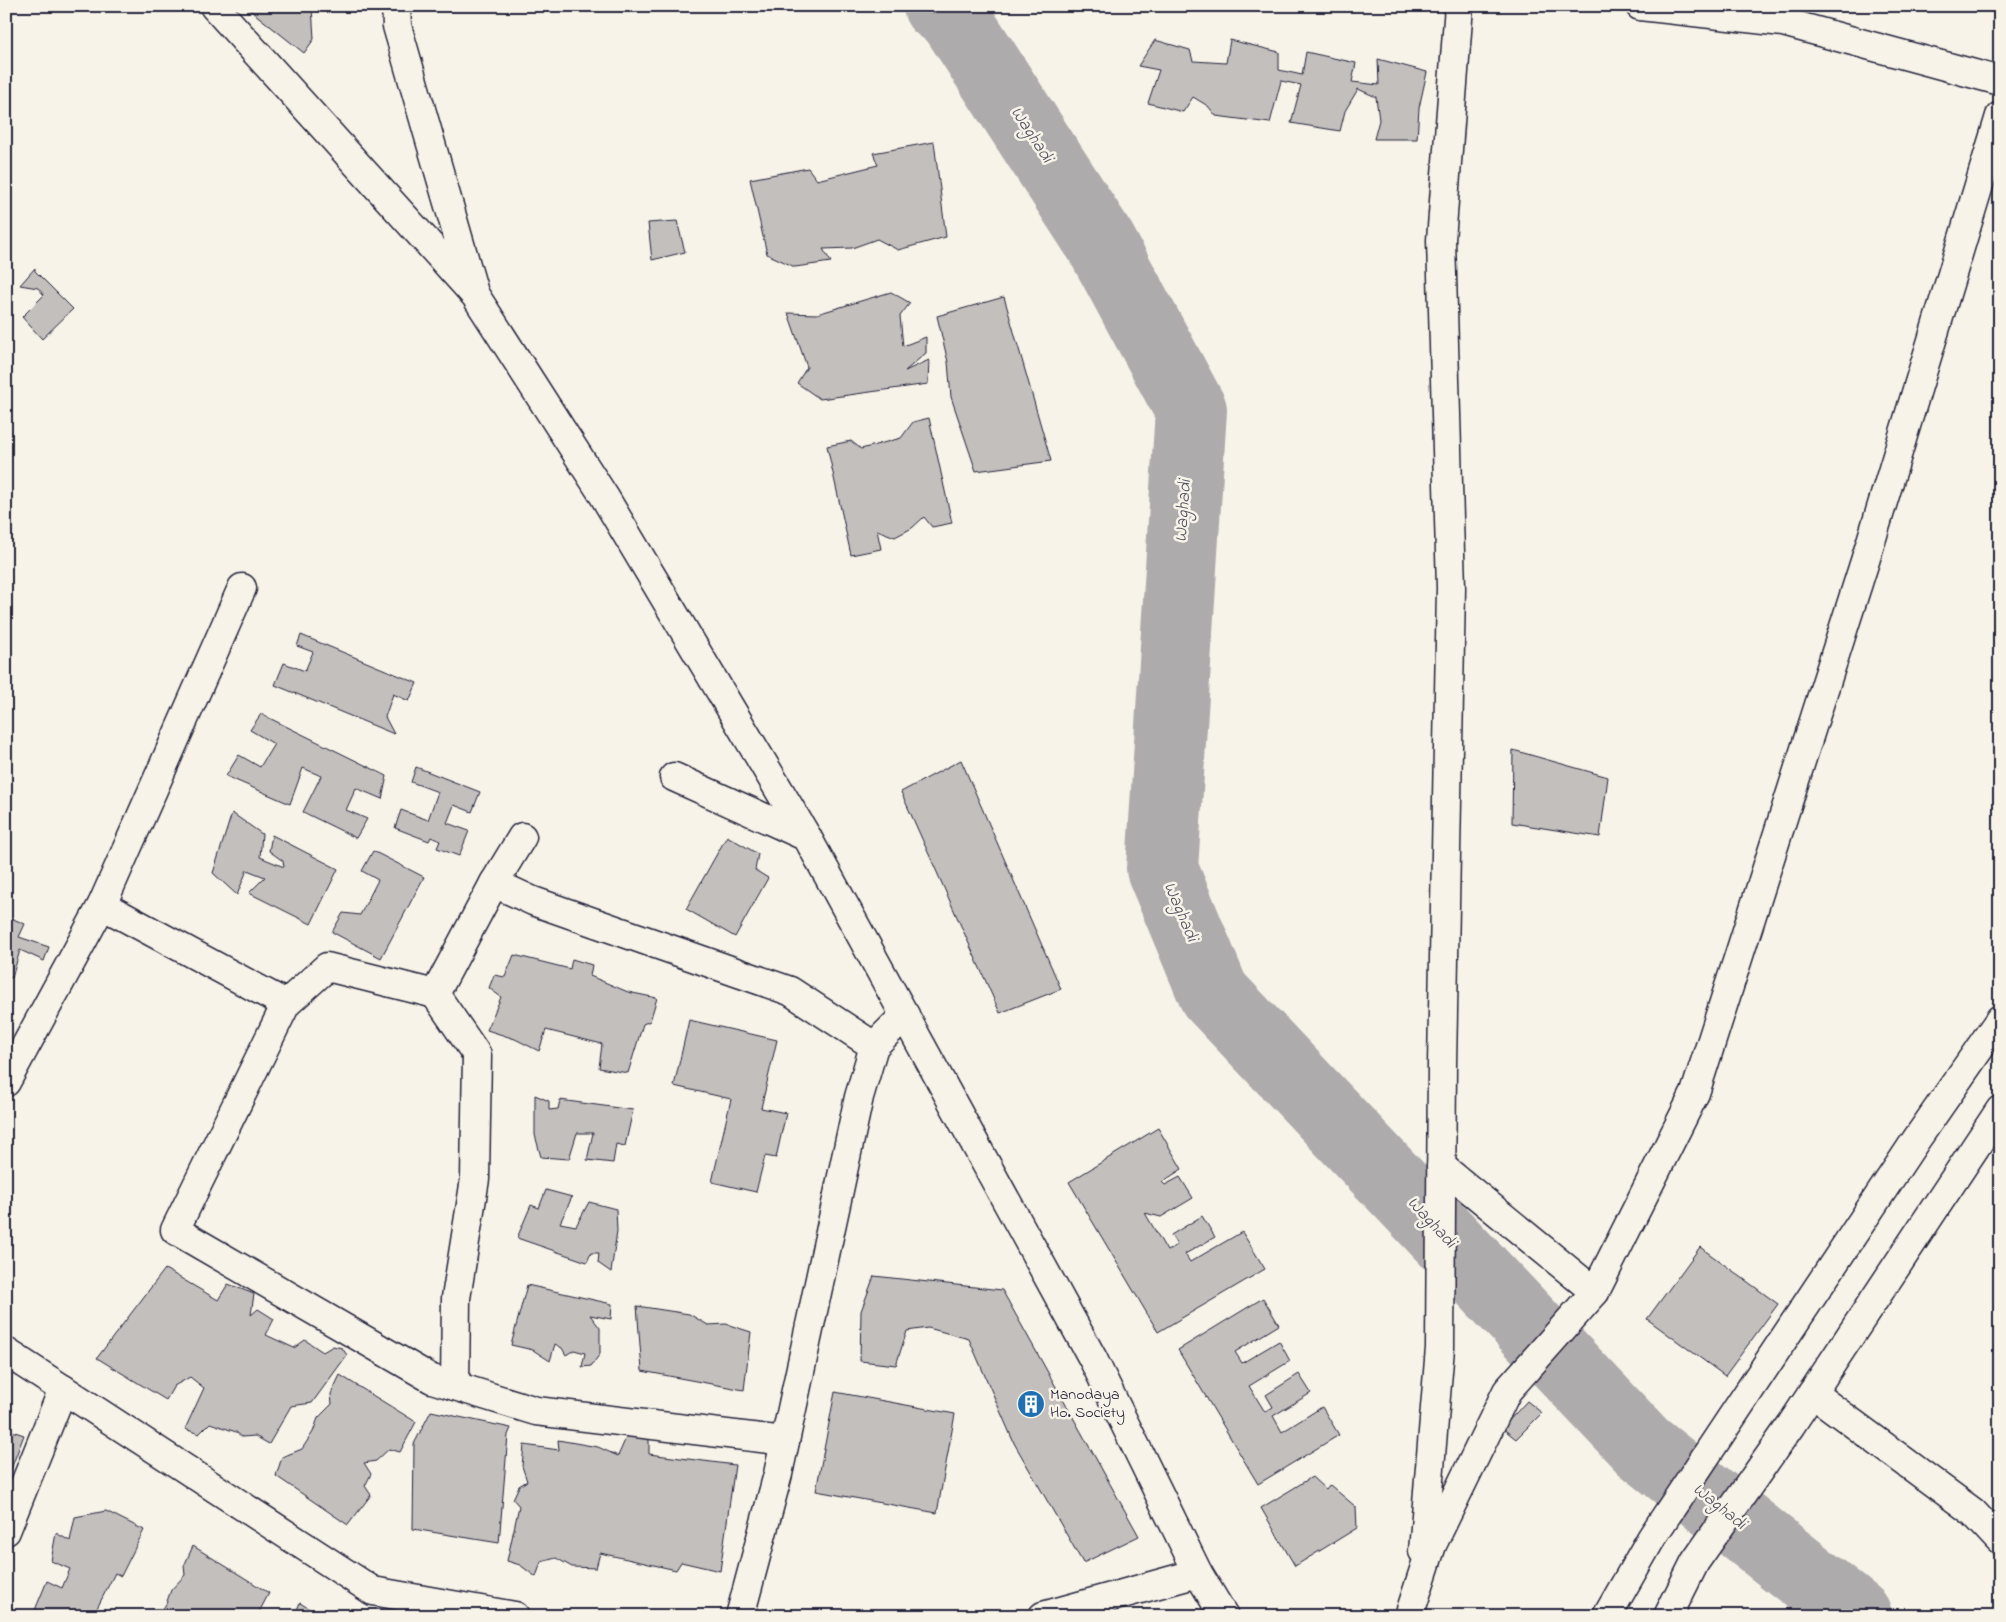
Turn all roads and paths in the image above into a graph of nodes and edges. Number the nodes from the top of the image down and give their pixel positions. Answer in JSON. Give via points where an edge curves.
{"nodes":[{"id":1,"x":214,"y":6,"type":"edge"},
{"id":2,"x":396,"y":6,"type":"edge"},
{"id":3,"x":1459,"y":6,"type":"edge"},
{"id":4,"x":1640,"y":6,"type":"edge"},
{"id":5,"x":2000,"y":81,"type":"edge"},
{"id":6,"x":2000,"y":116,"type":"edge"},
{"id":7,"x":475,"y":295,"type":"junction"},
{"id":8,"x":242,"y":588,"type":"dead end"},
{"id":9,"x":674,"y":778,"type":"dead end"},
{"id":10,"x":808,"y":837,"type":"junction"},
{"id":11,"x":522,"y":838,"type":"dead end"},
{"id":12,"x":494,"y":883,"type":"junction"},
{"id":13,"x":102,"y":905,"type":"junction"},
{"id":14,"x":435,"y":994,"type":"junction"},
{"id":15,"x":286,"y":1004,"type":"junction"},
{"id":16,"x":905,"y":1015,"type":"junction"},
{"id":17,"x":2000,"y":1019,"type":"edge"},
{"id":18,"x":874,"y":1046,"type":"junction"},
{"id":19,"x":6,"y":1082,"type":"edge"},
{"id":20,"x":2000,"y":1110,"type":"edge"},
{"id":21,"x":1441,"y":1166,"type":"junction"},
{"id":22,"x":1595,"y":1292,"type":"junction"},
{"id":23,"x":6,"y":1352,"type":"edge"},
{"id":24,"x":455,"y":1386,"type":"junction"},
{"id":25,"x":63,"y":1389,"type":"junction"},
{"id":26,"x":1812,"y":1393,"type":"junction"},
{"id":27,"x":785,"y":1441,"type":"junction"},
{"id":28,"x":6,"y":1531,"type":"edge"},
{"id":29,"x":2000,"y":1541,"type":"edge"},
{"id":30,"x":1198,"y":1573,"type":"junction"},
{"id":31,"x":1420,"y":1581,"type":"junction"},
{"id":32,"x":515,"y":1616,"type":"edge"},
{"id":33,"x":740,"y":1616,"type":"edge"},
{"id":34,"x":1043,"y":1616,"type":"edge"},
{"id":35,"x":1224,"y":1616,"type":"edge"},
{"id":36,"x":1409,"y":1616,"type":"edge"},
{"id":37,"x":1607,"y":1616,"type":"edge"},
{"id":38,"x":1668,"y":1616,"type":"edge"}],
"edges":[{"from":1,"to":7,"type":"street"},
{"from":2,"to":7,"type":"street","via":[[397,26]]},
{"from":3,"to":21,"type":"street","via":[[1441,240],[1451,588]]},
{"from":4,"to":5,"type":"street","via":[[1782,22]]},
{"from":6,"to":22,"type":"street","via":[[1865,561],[1695,1093]]},
{"from":7,"to":10,"type":"street","via":[[604,496]]},
{"from":8,"to":13,"type":"street"},
{"from":9,"to":10,"type":"street"},
{"from":10,"to":16,"type":"street"},
{"from":11,"to":12,"type":"street"},
{"from":12,"to":14,"type":"street"},
{"from":12,"to":18,"type":"street","via":[[533,901],[790,992]]},
{"from":13,"to":15,"type":"street"},
{"from":13,"to":19,"type":"street"},
{"from":14,"to":15,"type":"street","via":[[327,968]]},
{"from":14,"to":24,"type":"street","via":[[477,1055],[475,1179],[456,1298]]},
{"from":15,"to":24,"type":"street","via":[[175,1230],[432,1378]]},
{"from":16,"to":18,"type":"street"},
{"from":16,"to":30,"type":"street","via":[[1093,1359]]},
{"from":17,"to":37,"type":"street","via":[[1652,1537]]},
{"from":18,"to":27,"type":"street","via":[[859,1097]]},
{"from":20,"to":26,"type":"street"},
{"from":21,"to":22,"type":"street"},
{"from":21,"to":31,"type":"street","via":[[1440,1348]]},
{"from":22,"to":31,"type":"street","via":[[1507,1391],[1432,1545]]},
{"from":23,"to":25,"type":"street"},
{"from":24,"to":27,"type":"street","via":[[536,1412]]},
{"from":25,"to":28,"type":"street"},
{"from":25,"to":32,"type":"street","via":[[373,1590]]},
{"from":26,"to":29,"type":"street","via":[[1973,1512]]},
{"from":26,"to":38,"type":"street","via":[[1695,1562]]},
{"from":27,"to":33,"type":"street"},
{"from":30,"to":34,"type":"street"},
{"from":30,"to":35,"type":"street"},
{"from":31,"to":36,"type":"street"}]}
